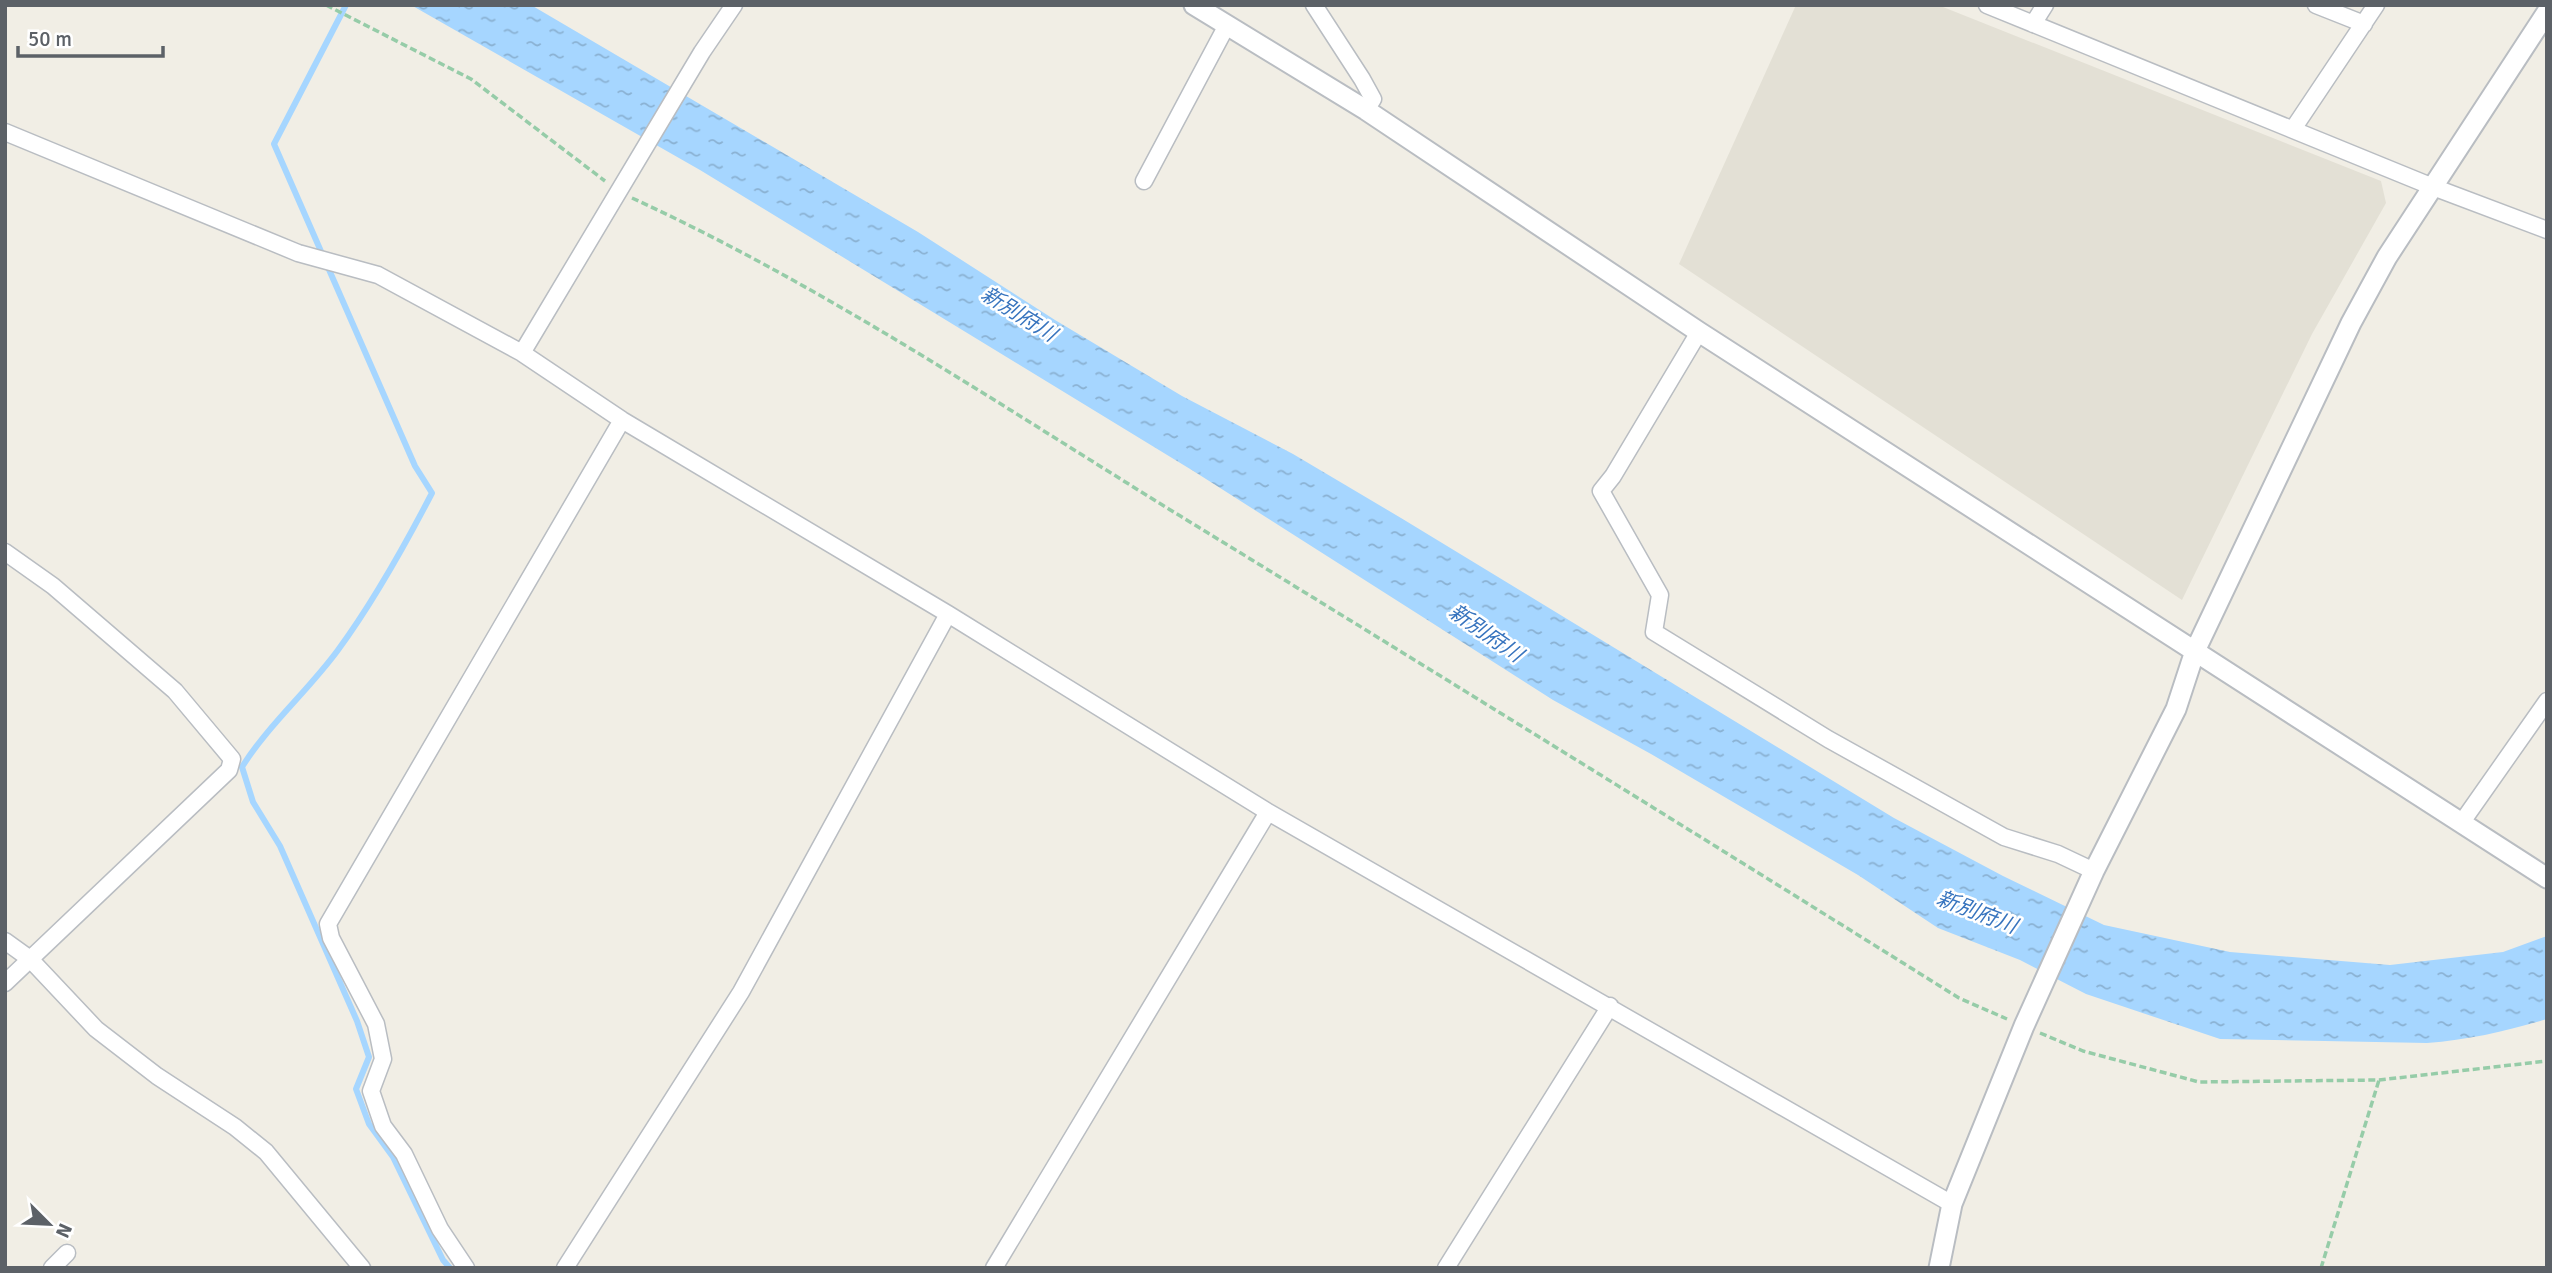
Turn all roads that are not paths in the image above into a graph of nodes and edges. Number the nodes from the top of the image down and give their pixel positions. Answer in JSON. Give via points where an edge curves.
{"nodes":[{"id":1,"x":734,"y":5,"type":"edge"},
{"id":2,"x":1194,"y":5,"type":"edge"},
{"id":3,"x":1314,"y":5,"type":"edge"},
{"id":4,"x":1987,"y":5,"type":"edge"},
{"id":5,"x":2045,"y":5,"type":"edge"},
{"id":6,"x":2316,"y":5,"type":"edge"},
{"id":7,"x":2376,"y":5,"type":"edge"},
{"id":8,"x":2547,"y":12,"type":"edge"},
{"id":9,"x":2033,"y":24,"type":"junction"},
{"id":10,"x":2364,"y":24,"type":"junction"},
{"id":11,"x":1227,"y":25,"type":"junction"},
{"id":12,"x":1366,"y":110,"type":"junction"},
{"id":13,"x":2293,"y":129,"type":"junction"},
{"id":14,"x":5,"y":132,"type":"edge"},
{"id":15,"x":1144,"y":181,"type":"dead end"},
{"id":16,"x":2433,"y":187,"type":"junction"},
{"id":17,"x":2547,"y":230,"type":"edge"},
{"id":18,"x":1699,"y":332,"type":"junction"},
{"id":19,"x":522,"y":353,"type":"junction"},
{"id":20,"x":622,"y":420,"type":"junction"},
{"id":21,"x":5,"y":552,"type":"edge"},
{"id":22,"x":948,"y":614,"type":"junction"},
{"id":23,"x":2194,"y":650,"type":"junction"},
{"id":24,"x":2547,"y":701,"type":"edge"},
{"id":25,"x":1268,"y":812,"type":"junction"},
{"id":26,"x":2462,"y":822,"type":"junction"},
{"id":27,"x":2092,"y":875,"type":"junction"},
{"id":28,"x":2547,"y":878,"type":"edge"},
{"id":29,"x":5,"y":941,"type":"edge"},
{"id":30,"x":30,"y":960,"type":"junction"},
{"id":31,"x":5,"y":983,"type":"edge"},
{"id":32,"x":1610,"y":1006,"type":"junction"},
{"id":33,"x":1952,"y":1204,"type":"junction"},
{"id":34,"x":67,"y":1253,"type":"dead end"},
{"id":35,"x":355,"y":1265,"type":"edge"},
{"id":36,"x":52,"y":1268,"type":"edge"},
{"id":37,"x":466,"y":1268,"type":"edge"},
{"id":38,"x":565,"y":1268,"type":"edge"},
{"id":39,"x":994,"y":1268,"type":"edge"},
{"id":40,"x":1446,"y":1268,"type":"edge"},
{"id":41,"x":1940,"y":1268,"type":"edge"}],
"edges":[{"from":1,"to":19,"type":"street"},
{"from":2,"to":11,"type":"street"},
{"from":3,"to":12,"type":"street","via":[[1373,99]]},
{"from":4,"to":9,"type":"street"},
{"from":5,"to":9,"type":"street"},
{"from":6,"to":10,"type":"street"},
{"from":7,"to":10,"type":"street"},
{"from":8,"to":16,"type":"street"},
{"from":9,"to":13,"type":"street"},
{"from":10,"to":13,"type":"street"},
{"from":11,"to":12,"type":"street"},
{"from":11,"to":15,"type":"street"},
{"from":12,"to":18,"type":"street"},
{"from":13,"to":16,"type":"street"},
{"from":14,"to":19,"type":"street","via":[[298,253],[378,275]]},
{"from":16,"to":17,"type":"street"},
{"from":16,"to":23,"type":"street","via":[[2351,323]]},
{"from":18,"to":23,"type":"street"},
{"from":18,"to":27,"type":"street","via":[[1601,491],[1660,595],[1654,632],[1828,739],[2004,837],[2058,854]]},
{"from":19,"to":20,"type":"street"},
{"from":20,"to":22,"type":"street"},
{"from":20,"to":37,"type":"street","via":[[328,925],[376,1024],[383,1059],[371,1091],[383,1126],[404,1154],[440,1229]]},
{"from":21,"to":30,"type":"street","via":[[53,586],[175,691],[232,759],[229,770]]},
{"from":22,"to":25,"type":"street"},
{"from":22,"to":38,"type":"street","via":[[741,992]]},
{"from":23,"to":26,"type":"street"},
{"from":23,"to":27,"type":"street","via":[[2176,709]]},
{"from":24,"to":26,"type":"street"},
{"from":25,"to":32,"type":"street"},
{"from":25,"to":39,"type":"street"},
{"from":26,"to":28,"type":"street"},
{"from":27,"to":33,"type":"street"},
{"from":29,"to":30,"type":"street"},
{"from":30,"to":31,"type":"street"},
{"from":30,"to":35,"type":"street","via":[[96,1029],[266,1152]]},
{"from":32,"to":33,"type":"street"},
{"from":32,"to":40,"type":"street"},
{"from":33,"to":41,"type":"street"},
{"from":34,"to":36,"type":"street"}]}
